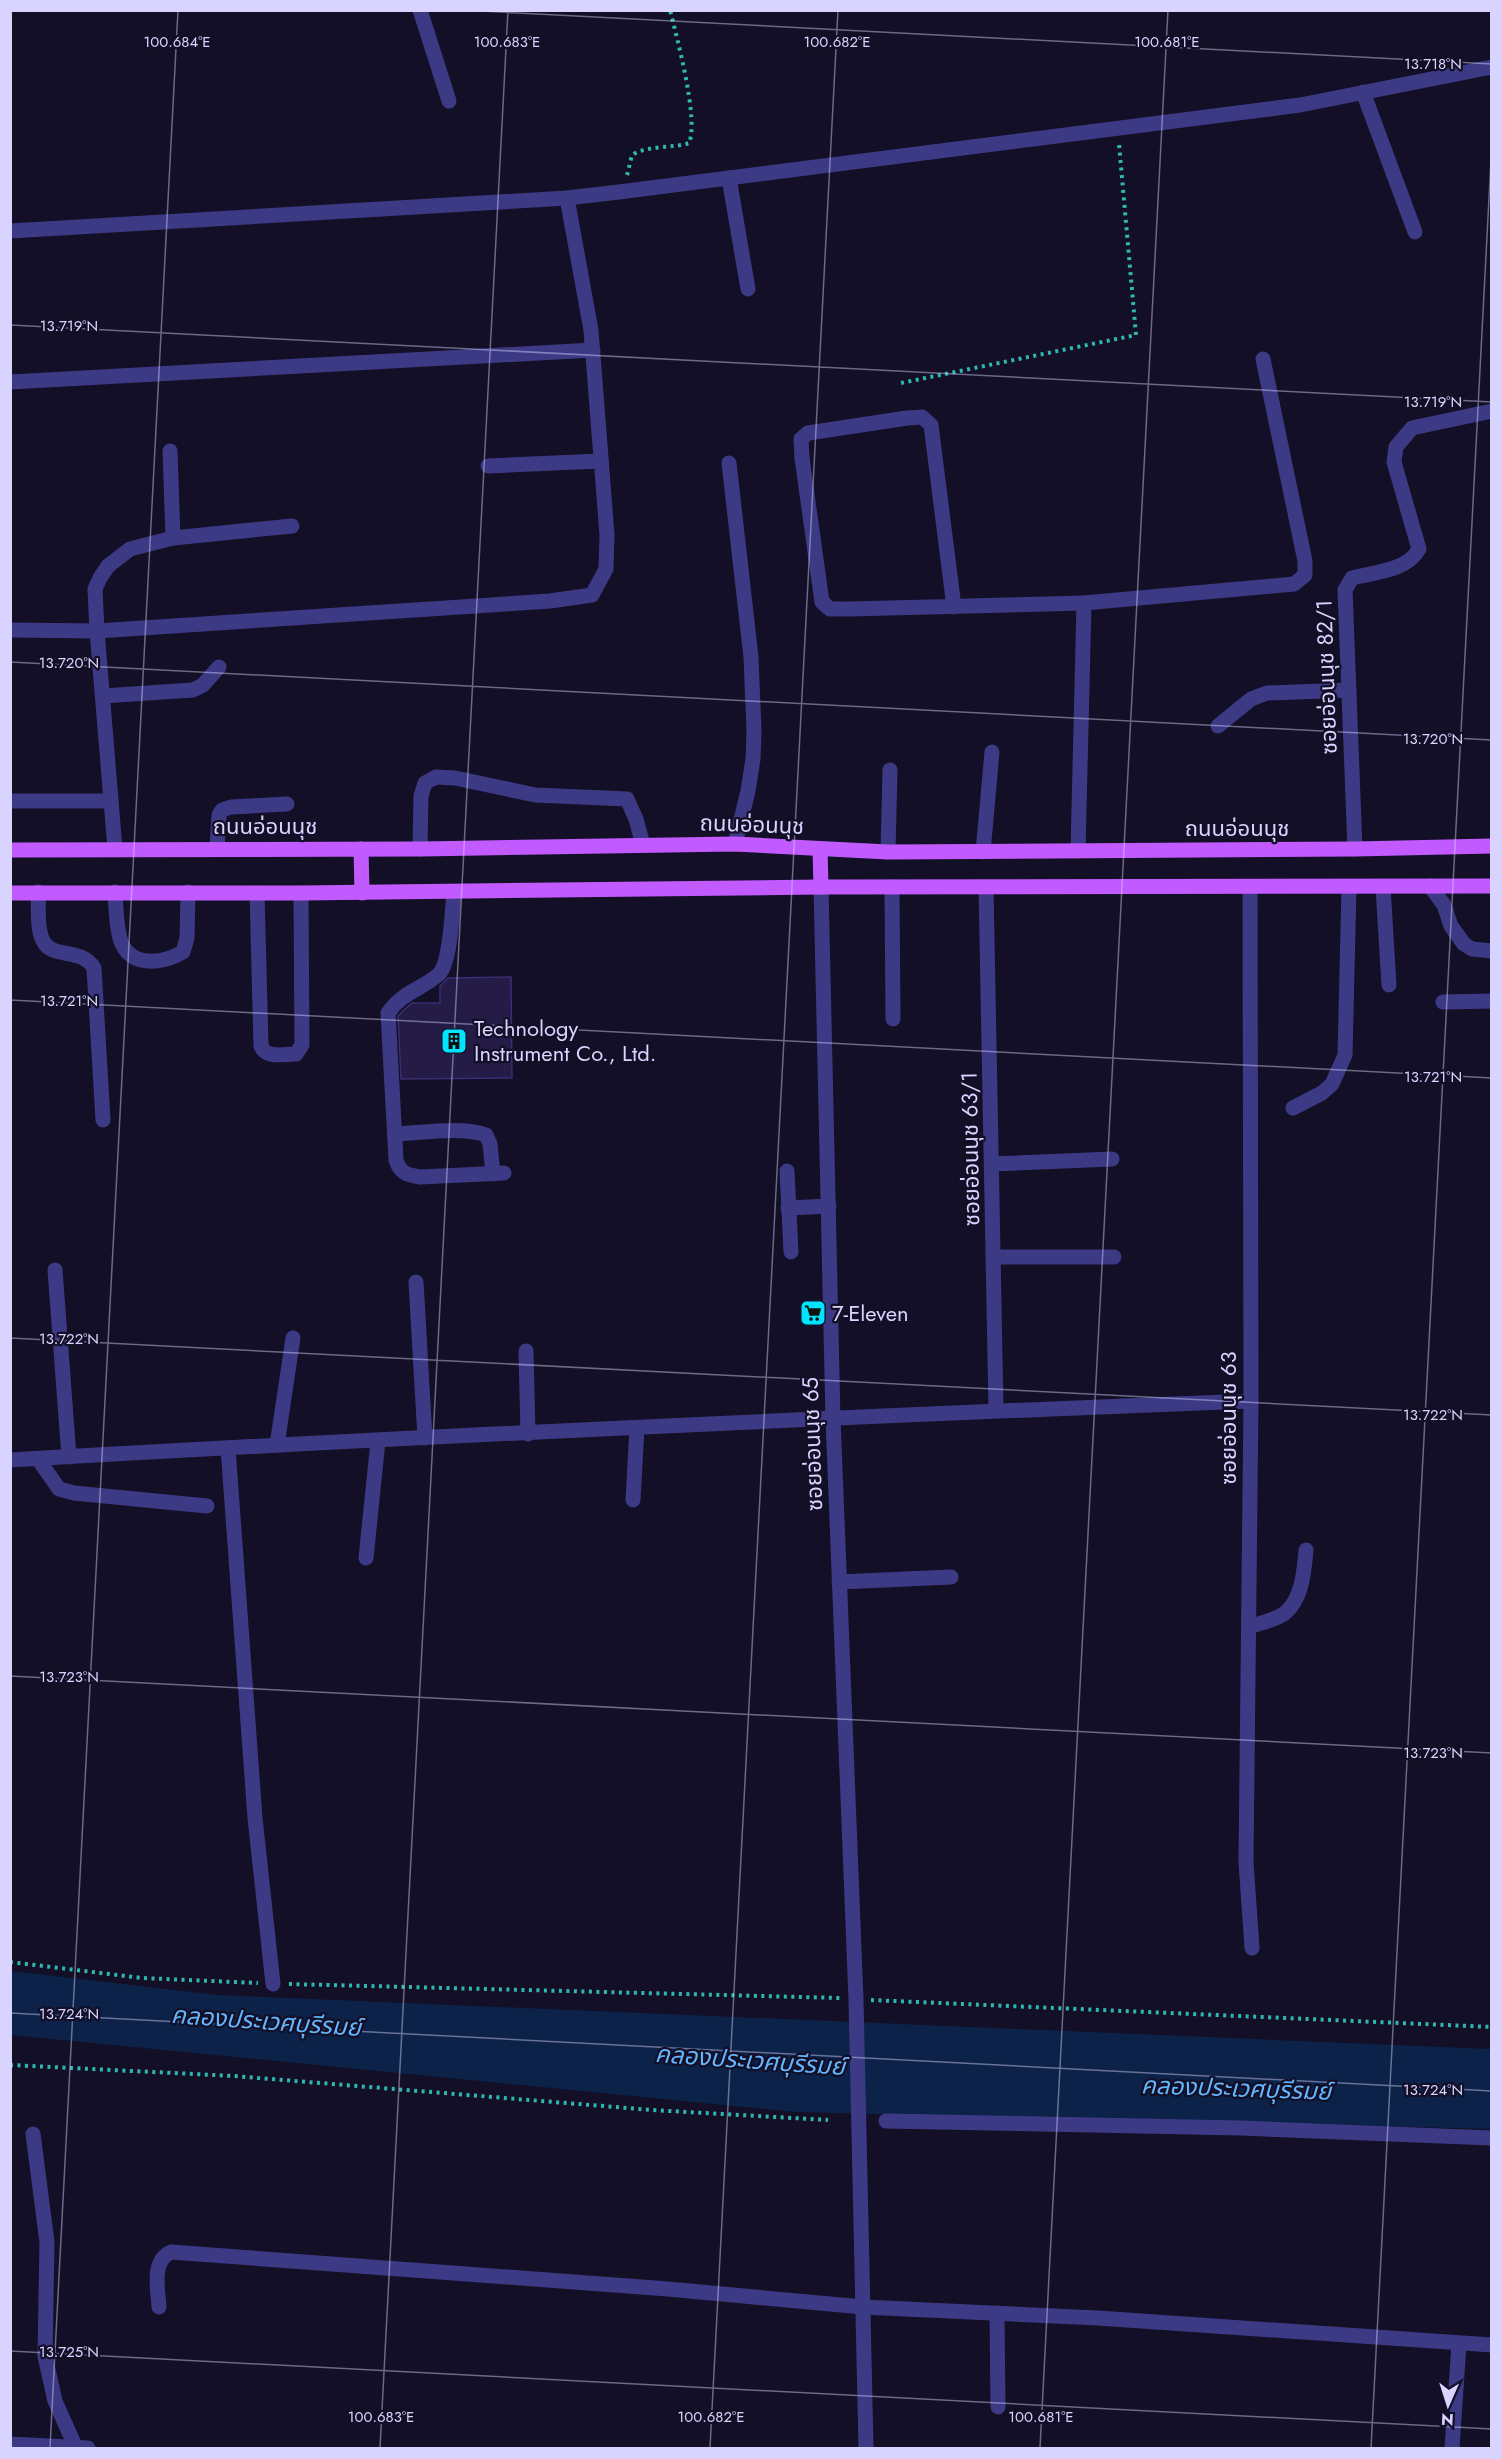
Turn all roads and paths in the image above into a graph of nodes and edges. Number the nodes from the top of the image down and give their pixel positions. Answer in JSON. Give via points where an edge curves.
{"nodes":[{"id":1,"x":420,"y":10,"type":"edge"},
{"id":2,"x":670,"y":10,"type":"edge"},
{"id":3,"x":1491,"y":67,"type":"edge"},
{"id":4,"x":1363,"y":92,"type":"junction"},
{"id":5,"x":450,"y":101,"type":"dead end"},
{"id":6,"x":1118,"y":128,"type":"junction"},
{"id":7,"x":729,"y":178,"type":"junction"},
{"id":8,"x":619,"y":192,"type":"junction"},
{"id":9,"x":567,"y":198,"type":"junction"},
{"id":10,"x":10,"y":231,"type":"edge"},
{"id":11,"x":1415,"y":232,"type":"dead end"},
{"id":12,"x":748,"y":289,"type":"dead end"},
{"id":13,"x":593,"y":350,"type":"junction"},
{"id":14,"x":1263,"y":358,"type":"dead end"},
{"id":15,"x":10,"y":382,"type":"edge"},
{"id":16,"x":901,"y":383,"type":"dead end"},
{"id":17,"x":1491,"y":411,"type":"edge"},
{"id":18,"x":170,"y":451,"type":"dead end"},
{"id":19,"x":601,"y":461,"type":"junction"},
{"id":20,"x":729,"y":463,"type":"dead end"},
{"id":21,"x":488,"y":466,"type":"dead end"},
{"id":22,"x":292,"y":526,"type":"dead end"},
{"id":23,"x":173,"y":538,"type":"junction"},
{"id":24,"x":1084,"y":603,"type":"junction"},
{"id":25,"x":954,"y":607,"type":"junction"},
{"id":26,"x":10,"y":630,"type":"edge"},
{"id":27,"x":98,"y":632,"type":"junction"},
{"id":28,"x":219,"y":667,"type":"dead end"},
{"id":29,"x":1349,"y":690,"type":"junction"},
{"id":30,"x":103,"y":696,"type":"junction"},
{"id":31,"x":1218,"y":726,"type":"dead end"},
{"id":32,"x":992,"y":752,"type":"dead end"},
{"id":33,"x":890,"y":770,"type":"dead end"},
{"id":34,"x":10,"y":801,"type":"edge"},
{"id":35,"x":111,"y":801,"type":"junction"},
{"id":36,"x":286,"y":804,"type":"dead end"},
{"id":37,"x":735,"y":844,"type":"junction"},
{"id":38,"x":643,"y":845,"type":"junction"},
{"id":39,"x":1491,"y":846,"type":"edge"},
{"id":40,"x":217,"y":848,"type":"junction"},
{"id":41,"x":115,"y":849,"type":"junction"},
{"id":42,"x":362,"y":849,"type":"junction"},
{"id":43,"x":420,"y":849,"type":"junction"},
{"id":44,"x":820,"y":849,"type":"junction"},
{"id":45,"x":1355,"y":849,"type":"junction"},
{"id":46,"x":10,"y":850,"type":"edge"},
{"id":47,"x":1078,"y":851,"type":"junction"},
{"id":48,"x":888,"y":852,"type":"junction"},
{"id":49,"x":983,"y":852,"type":"junction"},
{"id":50,"x":1430,"y":886,"type":"junction"},
{"id":51,"x":1491,"y":886,"type":"edge"},
{"id":52,"x":821,"y":887,"type":"junction"},
{"id":53,"x":892,"y":887,"type":"junction"},
{"id":54,"x":986,"y":887,"type":"junction"},
{"id":55,"x":1250,"y":887,"type":"junction"},
{"id":56,"x":1349,"y":887,"type":"junction"},
{"id":57,"x":1383,"y":887,"type":"junction"},
{"id":58,"x":188,"y":891,"type":"junction"},
{"id":59,"x":38,"y":892,"type":"junction"},
{"id":60,"x":115,"y":892,"type":"junction"},
{"id":61,"x":454,"y":892,"type":"junction"},
{"id":62,"x":10,"y":893,"type":"edge"},
{"id":63,"x":257,"y":893,"type":"junction"},
{"id":64,"x":301,"y":893,"type":"junction"},
{"id":65,"x":362,"y":893,"type":"junction"},
{"id":66,"x":1491,"y":951,"type":"edge"},
{"id":67,"x":1389,"y":984,"type":"dead end"},
{"id":68,"x":1491,"y":1001,"type":"edge"},
{"id":69,"x":1443,"y":1002,"type":"dead end"},
{"id":70,"x":893,"y":1019,"type":"dead end"},
{"id":71,"x":1293,"y":1108,"type":"dead end"},
{"id":72,"x":103,"y":1120,"type":"dead end"},
{"id":73,"x":395,"y":1134,"type":"junction"},
{"id":74,"x":1112,"y":1159,"type":"dead end"},
{"id":75,"x":992,"y":1164,"type":"junction"},
{"id":76,"x":787,"y":1172,"type":"dead end"},
{"id":77,"x":829,"y":1206,"type":"junction"},
{"id":78,"x":788,"y":1208,"type":"junction"},
{"id":79,"x":791,"y":1252,"type":"dead end"},
{"id":80,"x":994,"y":1257,"type":"junction"},
{"id":81,"x":1114,"y":1257,"type":"dead end"},
{"id":82,"x":55,"y":1270,"type":"dead end"},
{"id":83,"x":416,"y":1282,"type":"dead end"},
{"id":84,"x":293,"y":1338,"type":"dead end"},
{"id":85,"x":526,"y":1351,"type":"dead end"},
{"id":86,"x":1251,"y":1401,"type":"junction"},
{"id":87,"x":996,"y":1410,"type":"junction"},
{"id":88,"x":833,"y":1419,"type":"junction"},
{"id":89,"x":636,"y":1428,"type":"junction"},
{"id":90,"x":528,"y":1434,"type":"junction"},
{"id":91,"x":425,"y":1438,"type":"junction"},
{"id":92,"x":378,"y":1441,"type":"junction"},
{"id":93,"x":277,"y":1445,"type":"junction"},
{"id":94,"x":228,"y":1448,"type":"junction"},
{"id":95,"x":69,"y":1457,"type":"junction"},
{"id":96,"x":38,"y":1459,"type":"junction"},
{"id":97,"x":10,"y":1461,"type":"edge"},
{"id":98,"x":633,"y":1500,"type":"dead end"},
{"id":99,"x":207,"y":1506,"type":"dead end"},
{"id":100,"x":1306,"y":1550,"type":"dead end"},
{"id":101,"x":366,"y":1558,"type":"dead end"},
{"id":102,"x":951,"y":1577,"type":"dead end"},
{"id":103,"x":839,"y":1582,"type":"junction"},
{"id":104,"x":1249,"y":1627,"type":"junction"},
{"id":105,"x":1252,"y":1948,"type":"dead end"},
{"id":106,"x":10,"y":1962,"type":"edge"},
{"id":107,"x":273,"y":1983,"type":"junction"},
{"id":108,"x":856,"y":1999,"type":"junction"},
{"id":109,"x":1491,"y":2027,"type":"edge"},
{"id":110,"x":10,"y":2065,"type":"edge"},
{"id":111,"x":828,"y":2120,"type":"dead end"},
{"id":112,"x":885,"y":2121,"type":"dead end"},
{"id":113,"x":33,"y":2134,"type":"dead end"},
{"id":114,"x":1491,"y":2138,"type":"edge"},
{"id":115,"x":159,"y":2307,"type":"dead end"},
{"id":116,"x":863,"y":2307,"type":"junction"},
{"id":117,"x":997,"y":2313,"type":"junction"},
{"id":118,"x":1459,"y":2344,"type":"junction"},
{"id":119,"x":1491,"y":2345,"type":"edge"},
{"id":120,"x":998,"y":2407,"type":"dead end"},
{"id":121,"x":10,"y":2444,"type":"edge"},
{"id":122,"x":82,"y":2448,"type":"edge"},
{"id":123,"x":866,"y":2448,"type":"edge"},
{"id":124,"x":1452,"y":2448,"type":"edge"}],
"edges":[{"from":1,"to":5,"type":"street"},
{"from":2,"to":8,"type":"path","via":[[682,62],[691,136],[689,143],[681,146],[638,150]]},
{"from":3,"to":4,"type":"street"},
{"from":4,"to":6,"type":"street","via":[[1300,105]]},
{"from":4,"to":11,"type":"street"},
{"from":6,"to":7,"type":"street"},
{"from":6,"to":16,"type":"path","via":[[1136,335]]},
{"from":7,"to":8,"type":"street"},
{"from":7,"to":12,"type":"street"},
{"from":8,"to":9,"type":"street"},
{"from":9,"to":10,"type":"street"},
{"from":9,"to":13,"type":"street"},
{"from":13,"to":15,"type":"street"},
{"from":13,"to":19,"type":"street"},
{"from":14,"to":24,"type":"street","via":[[1305,575],[1294,584]]},
{"from":17,"to":29,"type":"street","name":"ซอยอ่อนนุช 82/1","via":[[1412,428],[1396,447],[1394,462],[1419,549],[1414,559],[1403,566],[1352,578],[1345,590]]},
{"from":18,"to":23,"type":"street"},
{"from":19,"to":21,"type":"street"},
{"from":19,"to":27,"type":"street","via":[[606,569],[592,595]]},
{"from":20,"to":37,"type":"street","via":[[751,657],[754,731],[748,790]]},
{"from":22,"to":23,"type":"street"},
{"from":23,"to":27,"type":"street","via":[[130,549],[108,566],[95,589]]},
{"from":24,"to":25,"type":"street"},
{"from":24,"to":47,"type":"street"},
{"from":25,"to":25,"type":"street","via":[[931,425],[922,417],[907,418],[808,433],[801,439],[822,602],[830,609]]},
{"from":26,"to":27,"type":"street"},
{"from":27,"to":30,"type":"street"},
{"from":28,"to":30,"type":"street","via":[[193,690]]},
{"from":29,"to":31,"type":"street","via":[[1267,693],[1251,699]]},
{"from":29,"to":45,"type":"street","name":"ซอยอ่อนนุช 82/1"},
{"from":30,"to":35,"type":"street"},
{"from":32,"to":49,"type":"street"},
{"from":33,"to":48,"type":"street"},
{"from":34,"to":35,"type":"street"},
{"from":35,"to":41,"type":"street"},
{"from":36,"to":40,"type":"street","via":[[222,810]]},
{"from":37,"to":38,"type":"main road","name":"ถนนอ่อนนุช"},
{"from":37,"to":44,"type":"main road","name":"ถนนอ่อนนุช"},
{"from":38,"to":43,"type":"main road","name":"ถนนอ่อนนุช"},
{"from":38,"to":43,"type":"street","via":[[627,799],[535,795],[436,777],[425,783],[421,796]]},
{"from":39,"to":45,"type":"main road","name":"ถนนอ่อนนุช"},
{"from":40,"to":41,"type":"main road","name":"ถนนอ่อนนุช"},
{"from":40,"to":42,"type":"main road","name":"ถนนอ่อนนุช"},
{"from":41,"to":46,"type":"main road","name":"ถนนอ่อนนุช"},
{"from":42,"to":43,"type":"main road","name":"ถนนอ่อนนุช"},
{"from":42,"to":65,"type":"main road"},
{"from":44,"to":48,"type":"main road","name":"ถนนอ่อนนุช"},
{"from":44,"to":52,"type":"main road"},
{"from":45,"to":47,"type":"main road","name":"ถนนอ่อนนุช"},
{"from":47,"to":49,"type":"main road","name":"ถนนอ่อนนุช"},
{"from":48,"to":49,"type":"main road","name":"ถนนอ่อนนุช"},
{"from":50,"to":51,"type":"main road"},
{"from":50,"to":57,"type":"main road"},
{"from":50,"to":66,"type":"street","via":[[1464,944]]},
{"from":52,"to":53,"type":"main road"},
{"from":52,"to":61,"type":"main road"},
{"from":52,"to":77,"type":"street","name":"ซอยอ่อนนุช 65"},
{"from":53,"to":54,"type":"main road"},
{"from":53,"to":70,"type":"street"},
{"from":54,"to":55,"type":"main road"},
{"from":54,"to":75,"type":"street","name":"ซอยอ่อนนุช 63/1"},
{"from":55,"to":56,"type":"main road"},
{"from":55,"to":86,"type":"street","name":"ซอยอ่อนนุช 63"},
{"from":56,"to":57,"type":"main road"},
{"from":56,"to":71,"type":"street","via":[[1345,1055],[1332,1084],[1322,1094]]},
{"from":57,"to":67,"type":"street"},
{"from":58,"to":60,"type":"main road"},
{"from":58,"to":60,"type":"street","via":[[183,952],[170,960],[153,963],[135,958],[124,947],[119,937]]},
{"from":58,"to":63,"type":"main road"},
{"from":59,"to":60,"type":"main road"},
{"from":59,"to":62,"type":"main road"},
{"from":59,"to":72,"type":"street","via":[[44,943],[78,954],[94,968]]},
{"from":61,"to":65,"type":"main road"},
{"from":61,"to":73,"type":"street","via":[[446,960],[441,972],[396,1002],[388,1014]]},
{"from":63,"to":64,"type":"main road"},
{"from":63,"to":64,"type":"street","via":[[261,1046],[267,1054],[296,1054],[302,1045]]},
{"from":64,"to":65,"type":"main road"},
{"from":68,"to":69,"type":"street"},
{"from":73,"to":73,"type":"street","via":[[479,1132],[486,1135],[499,1173],[420,1177],[407,1174],[399,1169]]},
{"from":74,"to":75,"type":"street"},
{"from":75,"to":80,"type":"street","name":"ซอยอ่อนนุช 63/1"},
{"from":76,"to":78,"type":"street"},
{"from":77,"to":78,"type":"street"},
{"from":77,"to":88,"type":"street","name":"ซอยอ่อนนุช 65"},
{"from":78,"to":79,"type":"street"},
{"from":80,"to":81,"type":"street"},
{"from":80,"to":87,"type":"street","name":"ซอยอ่อนนุช 63/1"},
{"from":82,"to":95,"type":"street"},
{"from":83,"to":91,"type":"street"},
{"from":84,"to":93,"type":"street"},
{"from":85,"to":90,"type":"street"},
{"from":86,"to":87,"type":"street"},
{"from":86,"to":104,"type":"street","name":"ซอยอ่อนนุช 63"},
{"from":87,"to":88,"type":"street"},
{"from":88,"to":89,"type":"street"},
{"from":88,"to":103,"type":"street","name":"ซอยอ่อนนุช 65"},
{"from":89,"to":90,"type":"street"},
{"from":89,"to":98,"type":"street"},
{"from":90,"to":91,"type":"street"},
{"from":91,"to":92,"type":"street"},
{"from":92,"to":93,"type":"street"},
{"from":92,"to":101,"type":"street"},
{"from":93,"to":94,"type":"street"},
{"from":94,"to":95,"type":"street"},
{"from":94,"to":107,"type":"street","via":[[255,1818]]},
{"from":95,"to":96,"type":"street"},
{"from":96,"to":97,"type":"street"},
{"from":96,"to":99,"type":"street","via":[[59,1489]]},
{"from":100,"to":104,"type":"street","via":[[1295,1600],[1285,1613]]},
{"from":102,"to":103,"type":"street"},
{"from":103,"to":108,"type":"street","name":"ซอยอ่อนนุช 65"},
{"from":104,"to":105,"type":"street","name":"ซอยอ่อนนุช 63","via":[[1246,1862]]},
{"from":106,"to":107,"type":"path","via":[[142,1978]]},
{"from":107,"to":108,"type":"path"},
{"from":108,"to":109,"type":"path"},
{"from":108,"to":116,"type":"street","name":"ซอยอ่อนนุช 65"},
{"from":110,"to":111,"type":"path","via":[[245,2077]]},
{"from":112,"to":114,"type":"street"},
{"from":113,"to":122,"type":"street","via":[[47,2242],[45,2356],[55,2401]]},
{"from":115,"to":116,"type":"street","via":[[159,2262],[171,2252]]},
{"from":116,"to":117,"type":"street"},
{"from":116,"to":123,"type":"street","name":"ซอยอ่อนนุช 65"},
{"from":117,"to":118,"type":"street"},
{"from":117,"to":120,"type":"street"},
{"from":118,"to":119,"type":"street"},
{"from":118,"to":124,"type":"street"},
{"from":121,"to":122,"type":"street"}]}
